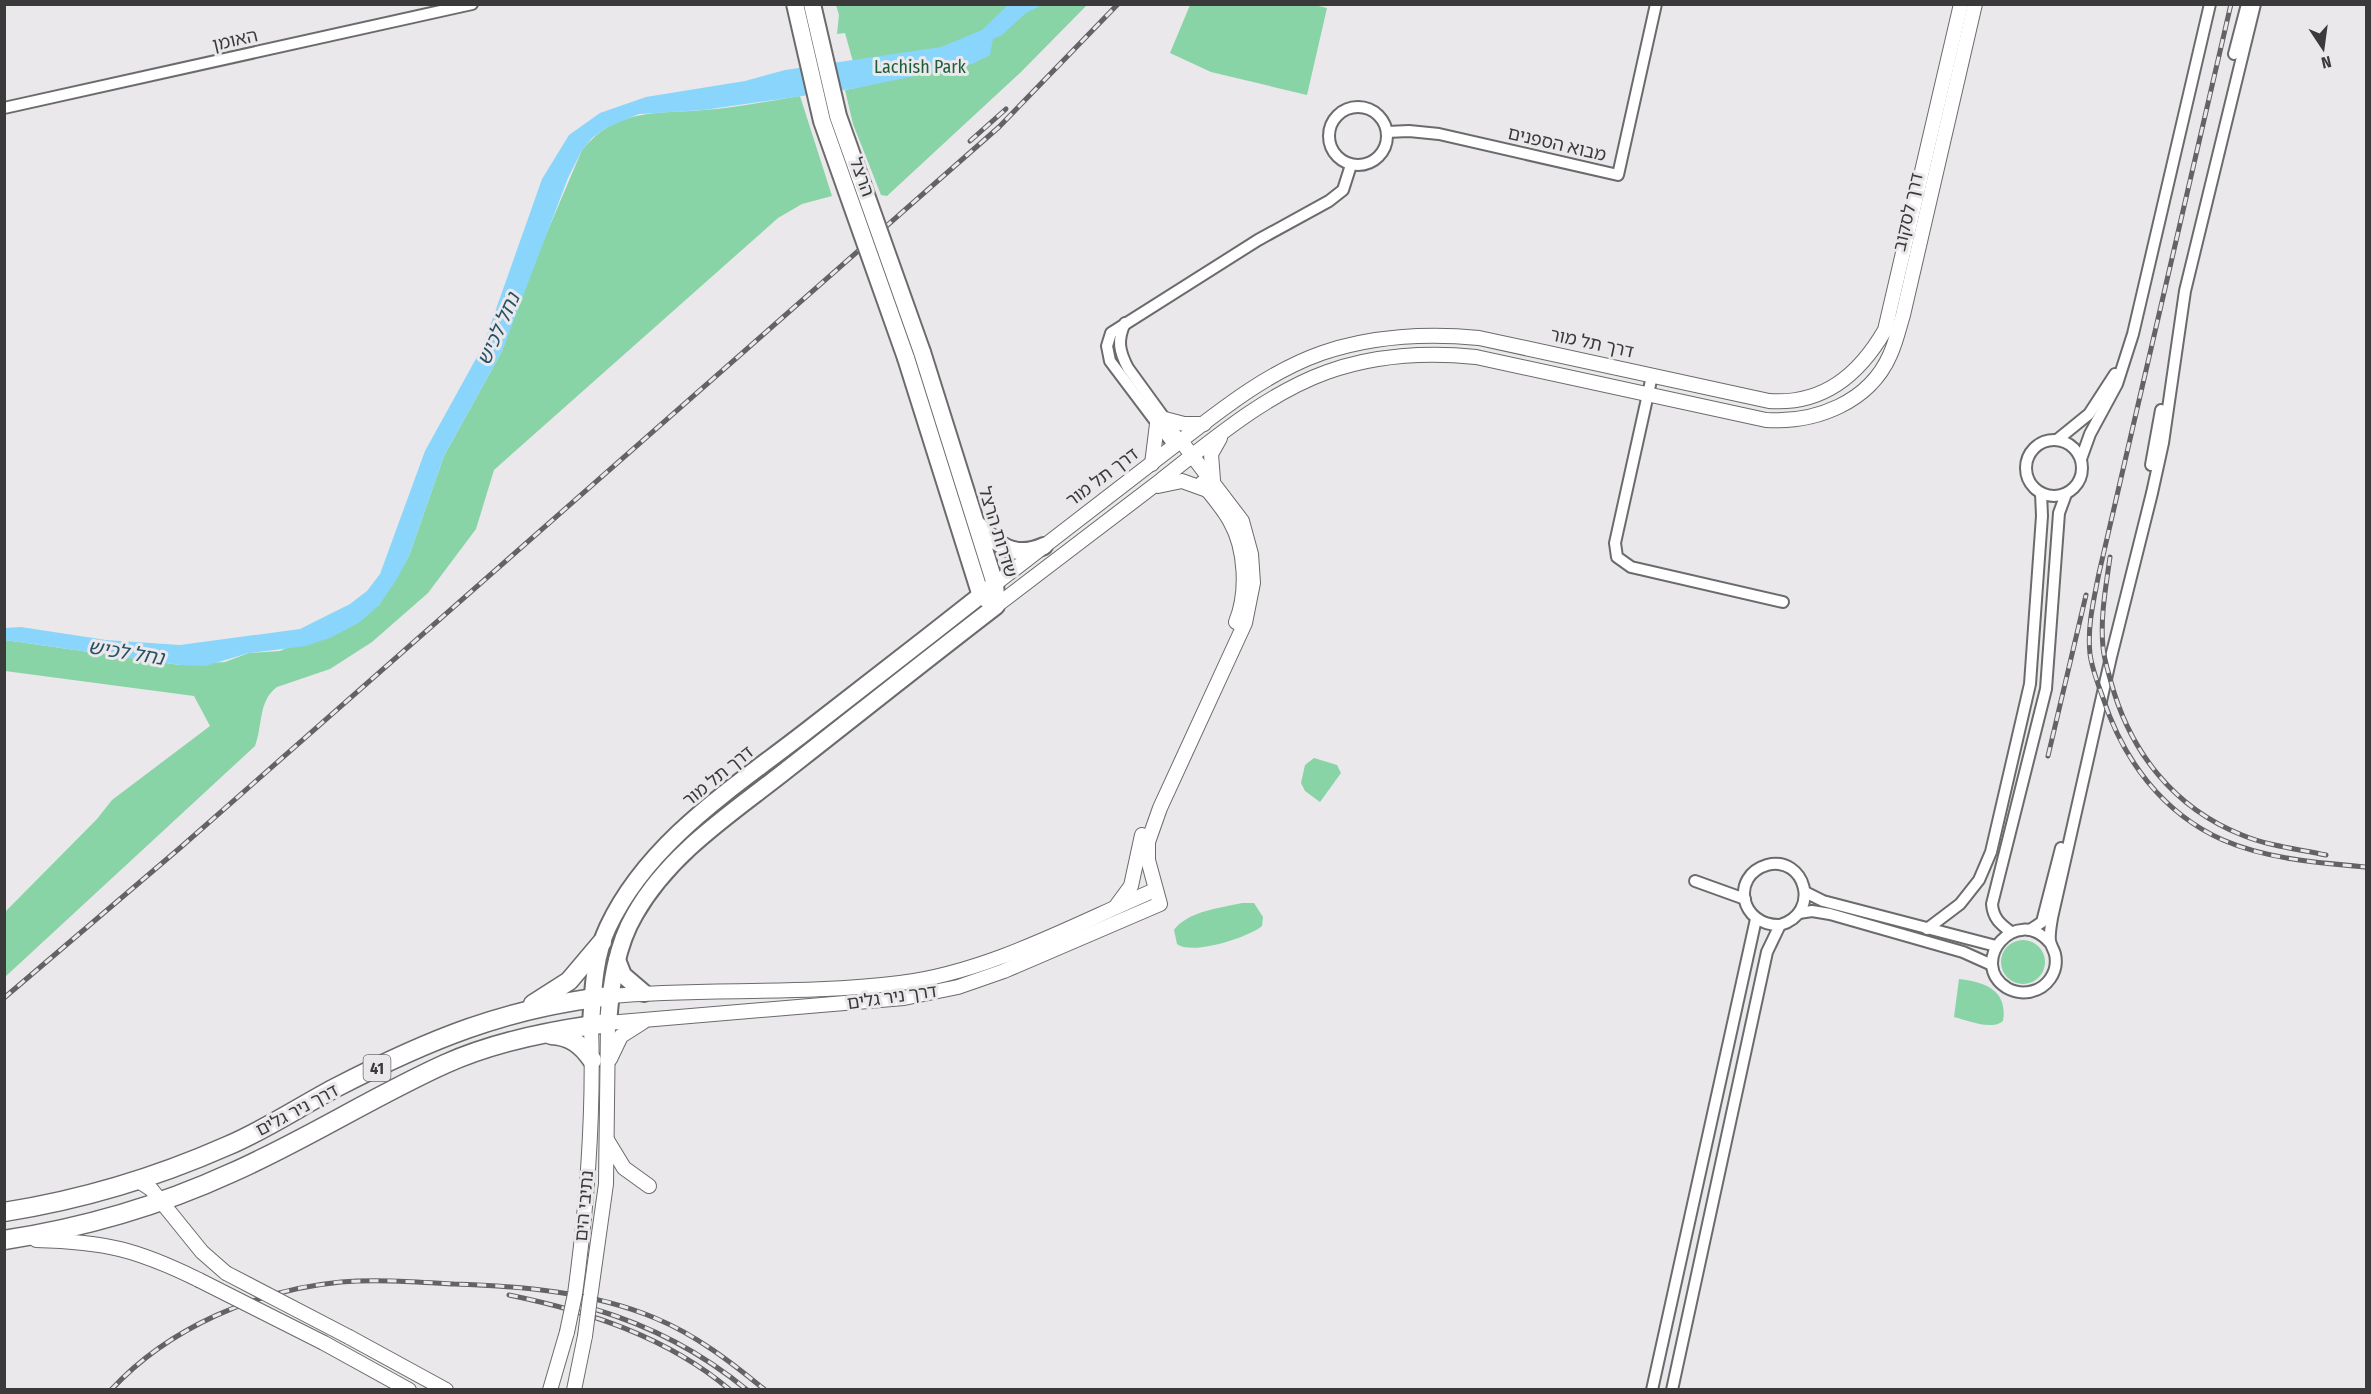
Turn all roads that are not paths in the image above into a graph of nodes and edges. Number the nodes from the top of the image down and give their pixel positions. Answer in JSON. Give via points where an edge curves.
{"nodes":[{"id":1,"x":472,"y":4,"type":"edge"},
{"id":2,"x":795,"y":4,"type":"edge"},
{"id":3,"x":812,"y":4,"type":"edge"},
{"id":4,"x":1656,"y":4,"type":"edge"},
{"id":5,"x":1961,"y":4,"type":"edge"},
{"id":6,"x":1975,"y":4,"type":"edge"},
{"id":7,"x":2210,"y":4,"type":"edge"},
{"id":8,"x":2247,"y":4,"type":"edge"},
{"id":9,"x":2255,"y":4,"type":"edge"},
{"id":10,"x":4,"y":108,"type":"edge"},
{"id":11,"x":1387,"y":132,"type":"junction"},
{"id":12,"x":1352,"y":165,"type":"junction"},
{"id":13,"x":914,"y":355,"type":"junction"},
{"id":14,"x":2125,"y":359,"type":"junction"},
{"id":15,"x":1652,"y":375,"type":"junction"},
{"id":16,"x":1830,"y":391,"type":"joint"},
{"id":17,"x":1649,"y":393,"type":"junction"},
{"id":18,"x":1840,"y":407,"type":"joint"},
{"id":19,"x":1161,"y":422,"type":"junction"},
{"id":20,"x":1203,"y":424,"type":"junction"},
{"id":21,"x":1222,"y":434,"type":"junction"},
{"id":22,"x":2057,"y":440,"type":"junction"},
{"id":23,"x":1178,"y":444,"type":"junction"},
{"id":24,"x":1189,"y":458,"type":"junction"},
{"id":25,"x":2081,"y":459,"type":"junction"},
{"id":26,"x":1152,"y":464,"type":"junction"},
{"id":27,"x":1211,"y":487,"type":"junction"},
{"id":28,"x":1150,"y":488,"type":"junction"},
{"id":29,"x":2041,"y":493,"type":"junction"},
{"id":30,"x":2066,"y":494,"type":"junction"},
{"id":31,"x":976,"y":523,"type":"junction"},
{"id":32,"x":1044,"y":546,"type":"junction"},
{"id":33,"x":995,"y":584,"type":"junction"},
{"id":34,"x":981,"y":596,"type":"junction"},
{"id":35,"x":1783,"y":602,"type":"dead end"},
{"id":36,"x":996,"y":606,"type":"junction"},
{"id":37,"x":1137,"y":861,"type":"junction"},
{"id":38,"x":1695,"y":881,"type":"dead end"},
{"id":39,"x":1150,"y":892,"type":"junction"},
{"id":40,"x":1805,"y":892,"type":"junction"},
{"id":41,"x":1745,"y":900,"type":"junction"},
{"id":42,"x":1115,"y":906,"type":"junction"},
{"id":43,"x":1799,"y":913,"type":"junction"},
{"id":44,"x":1756,"y":919,"type":"junction"},
{"id":45,"x":1780,"y":925,"type":"junction"},
{"id":46,"x":1927,"y":929,"type":"junction"},
{"id":47,"x":2030,"y":930,"type":"junction"},
{"id":48,"x":2011,"y":932,"type":"junction"},
{"id":49,"x":602,"y":942,"type":"junction"},
{"id":50,"x":2050,"y":943,"type":"junction"},
{"id":51,"x":1996,"y":946,"type":"junction"},
{"id":52,"x":617,"y":959,"type":"junction"},
{"id":53,"x":1992,"y":965,"type":"junction"},
{"id":54,"x":644,"y":993,"type":"junction"},
{"id":55,"x":601,"y":997,"type":"junction"},
{"id":56,"x":519,"y":1011,"type":"junction"},
{"id":57,"x":651,"y":1019,"type":"junction"},
{"id":58,"x":599,"y":1024,"type":"junction"},
{"id":59,"x":537,"y":1036,"type":"junction"},
{"id":60,"x":599,"y":1065,"type":"junction"},
{"id":61,"x":607,"y":1139,"type":"junction"},
{"id":62,"x":137,"y":1180,"type":"junction"},
{"id":63,"x":649,"y":1186,"type":"dead end"},
{"id":64,"x":162,"y":1201,"type":"junction"},
{"id":65,"x":4,"y":1212,"type":"edge"},
{"id":66,"x":7,"y":1239,"type":"edge"},
{"id":67,"x":409,"y":1389,"type":"edge"},
{"id":68,"x":446,"y":1389,"type":"edge"},
{"id":69,"x":550,"y":1389,"type":"edge"},
{"id":70,"x":574,"y":1389,"type":"edge"},
{"id":71,"x":1652,"y":1389,"type":"edge"},
{"id":72,"x":1672,"y":1389,"type":"edge"}],
"edges":[{"from":1,"to":10,"type":"street","name":"האומן"},
{"from":2,"to":13,"type":"main road","name":"הרצל","bridge":true,"via":[[822,121]]},
{"from":3,"to":13,"type":"main road","name":"הרצל","bridge":true,"via":[[838,116]]},
{"from":4,"to":11,"type":"street","name":"מבוא הספנים","via":[[1618,175],[1439,134]]},
{"from":5,"to":16,"type":"street","name":"דרך לסקוב","via":[[1885,330],[1862,363]]},
{"from":6,"to":18,"type":"street","name":"דרך לסקוב","via":[[1891,354],[1866,387]]},
{"from":7,"to":14,"type":"street"},
{"from":8,"to":47,"type":"street","via":[[2184,275],[2146,492],[2042,922]]},
{"from":9,"to":50,"type":"street","via":[[2186,291],[2163,442],[2097,718],[2052,918]]},
{"from":11,"to":12,"type":"street","via":[[1387,142],[1378,158]]},
{"from":11,"to":12,"type":"street","via":[[1380,117],[1366,108],[1350,108],[1338,115],[1330,129],[1331,147]]},
{"from":12,"to":19,"type":"street","via":[[1343,190],[1329,201],[1125,322],[1119,342],[1122,356]]},
{"from":13,"to":31,"type":"main road","name":"שדרות הרצל"},
{"from":13,"to":34,"type":"main road","name":"שדרות הרצל"},
{"from":14,"to":22,"type":"street","via":[[2089,414]]},
{"from":14,"to":25,"type":"street"},
{"from":15,"to":16,"type":"street","name":"דרך תל מור","via":[[1769,401],[1793,402]]},
{"from":15,"to":17,"type":"street"},
{"from":15,"to":20,"type":"street","name":"דרך תל מור","via":[[1479,338],[1402,338],[1322,353],[1260,385]]},
{"from":17,"to":18,"type":"street","name":"דרך תל מור","via":[[1766,420],[1808,418]]},
{"from":17,"to":21,"type":"street","name":"דרך תל מור","via":[[1476,357],[1404,357],[1351,365],[1320,375],[1270,401]]},
{"from":17,"to":35,"type":"street","via":[[1615,543],[1617,557],[1631,567]]},
{"from":19,"to":20,"type":"street"},
{"from":19,"to":23,"type":"street"},
{"from":19,"to":26,"type":"street"},
{"from":20,"to":23,"type":"street","name":"דרך תל מור"},
{"from":21,"to":24,"type":"street","name":"דרך תל מור"},
{"from":21,"to":27,"type":"street","via":[[1212,454]]},
{"from":22,"to":25,"type":"street","via":[[2072,446]]},
{"from":22,"to":29,"type":"street","via":[[2039,445],[2028,459],[2028,477]]},
{"from":23,"to":24,"type":"street"},
{"from":23,"to":26,"type":"street","name":"דרך תל מור"},
{"from":24,"to":27,"type":"street"},
{"from":24,"to":28,"type":"street","name":"דרך תל מור"},
{"from":25,"to":30,"type":"street","via":[[2080,478]]},
{"from":26,"to":32,"type":"street","name":"דרך תל מור"},
{"from":27,"to":28,"type":"street","via":[[1182,481]]},
{"from":27,"to":37,"type":"street","via":[[1239,543],[1243,569],[1240,610],[1147,820]]},
{"from":27,"to":39,"type":"street","via":[[1242,521],[1253,573],[1252,597],[1245,623],[1148,842]]},
{"from":28,"to":36,"type":"street","name":"דרך תל מור"},
{"from":29,"to":30,"type":"street"},
{"from":29,"to":46,"type":"street","via":[[2030,684],[1992,852],[1979,880],[1960,904]]},
{"from":30,"to":48,"type":"street","via":[[2059,513],[2046,689],[1992,903],[1993,914]]},
{"from":31,"to":32,"type":"main road","via":[[997,543],[1015,552]]},
{"from":31,"to":33,"type":"main road","name":"שדרות הרצל"},
{"from":32,"to":33,"type":"street","name":"דרך תל מור"},
{"from":33,"to":34,"type":"main road","name":"דרך תל מור"},
{"from":33,"to":36,"type":"main road","name":"שדרות הרצל"},
{"from":34,"to":36,"type":"main road","name":"שדרות הרצל"},
{"from":34,"to":49,"type":"main road","name":"דרך תל מור","via":[[669,841],[634,882]]},
{"from":36,"to":52,"type":"main road","name":"דרך תל מור","via":[[687,849],[649,892],[626,932]]},
{"from":37,"to":39,"type":"street"},
{"from":37,"to":42,"type":"street","via":[[1131,886]]},
{"from":38,"to":41,"type":"street"},
{"from":39,"to":42,"type":"street","name":"דרך ניר גלים"},
{"from":39,"to":57,"type":"street","name":"דרך ניר גלים","via":[[1155,906],[958,987],[904,998]]},
{"from":40,"to":41,"type":"street","via":[[1790,868],[1774,864],[1751,876]]},
{"from":40,"to":43,"type":"street"},
{"from":40,"to":46,"type":"street","via":[[1824,901]]},
{"from":41,"to":44,"type":"street"},
{"from":42,"to":54,"type":"street","name":"דרך ניר גלים","via":[[995,959],[900,983]]},
{"from":43,"to":45,"type":"street"},
{"from":43,"to":53,"type":"street","via":[[1830,914],[1963,952]]},
{"from":44,"to":45,"type":"street"},
{"from":44,"to":71,"type":"street"},
{"from":45,"to":72,"type":"street","via":[[1767,952]]},
{"from":46,"to":51,"type":"street"},
{"from":47,"to":48,"type":"street"},
{"from":47,"to":50,"type":"street"},
{"from":48,"to":51,"type":"street"},
{"from":49,"to":55,"type":"main road","name":"דרך תל מור"},
{"from":49,"to":56,"type":"highway","via":[[568,981]]},
{"from":50,"to":53,"type":"street","via":[[2056,956],[2054,973],[2036,990],[2009,989]]},
{"from":51,"to":53,"type":"street"},
{"from":52,"to":54,"type":"main road","via":[[623,975]]},
{"from":52,"to":55,"type":"main road","name":"דרך תל מור"},
{"from":54,"to":55,"type":"street","name":"דרך ניר גלים"},
{"from":55,"to":56,"type":"highway","name":"דרך ניר גלים","number":"41"},
{"from":55,"to":58,"type":"main road","name":"דרך תל מור"},
{"from":56,"to":62,"type":"highway","name":"דרך ניר גלים","number":"41","via":[[414,1050],[272,1124]]},
{"from":57,"to":58,"type":"street","name":"דרך ניר גלים"},
{"from":57,"to":60,"type":"street","via":[[621,1036]]},
{"from":58,"to":59,"type":"highway","number":"41"},
{"from":58,"to":60,"type":"street","name":"נתיבי הים"},
{"from":59,"to":60,"type":"highway","via":[[563,1036],[577,1042]]},
{"from":59,"to":64,"type":"highway","number":"41","via":[[446,1064],[281,1149]]},
{"from":60,"to":61,"type":"street","name":"נתיבי הים"},
{"from":60,"to":69,"type":"street","name":"נתיבי הים","bridge":true,"via":[[575,1294]]},
{"from":61,"to":63,"type":"street","via":[[624,1168]]},
{"from":61,"to":70,"type":"street","name":"נתיבי הים","bridge":true,"via":[[603,1218]]},
{"from":62,"to":64,"type":"street"},
{"from":62,"to":65,"type":"highway","number":"41"},
{"from":64,"to":66,"type":"highway","number":"41"},
{"from":64,"to":68,"type":"street","bridge":true,"via":[[202,1252],[226,1274]]},
{"from":66,"to":67,"type":"street","bridge":true,"via":[[87,1241],[155,1258]]}]}
